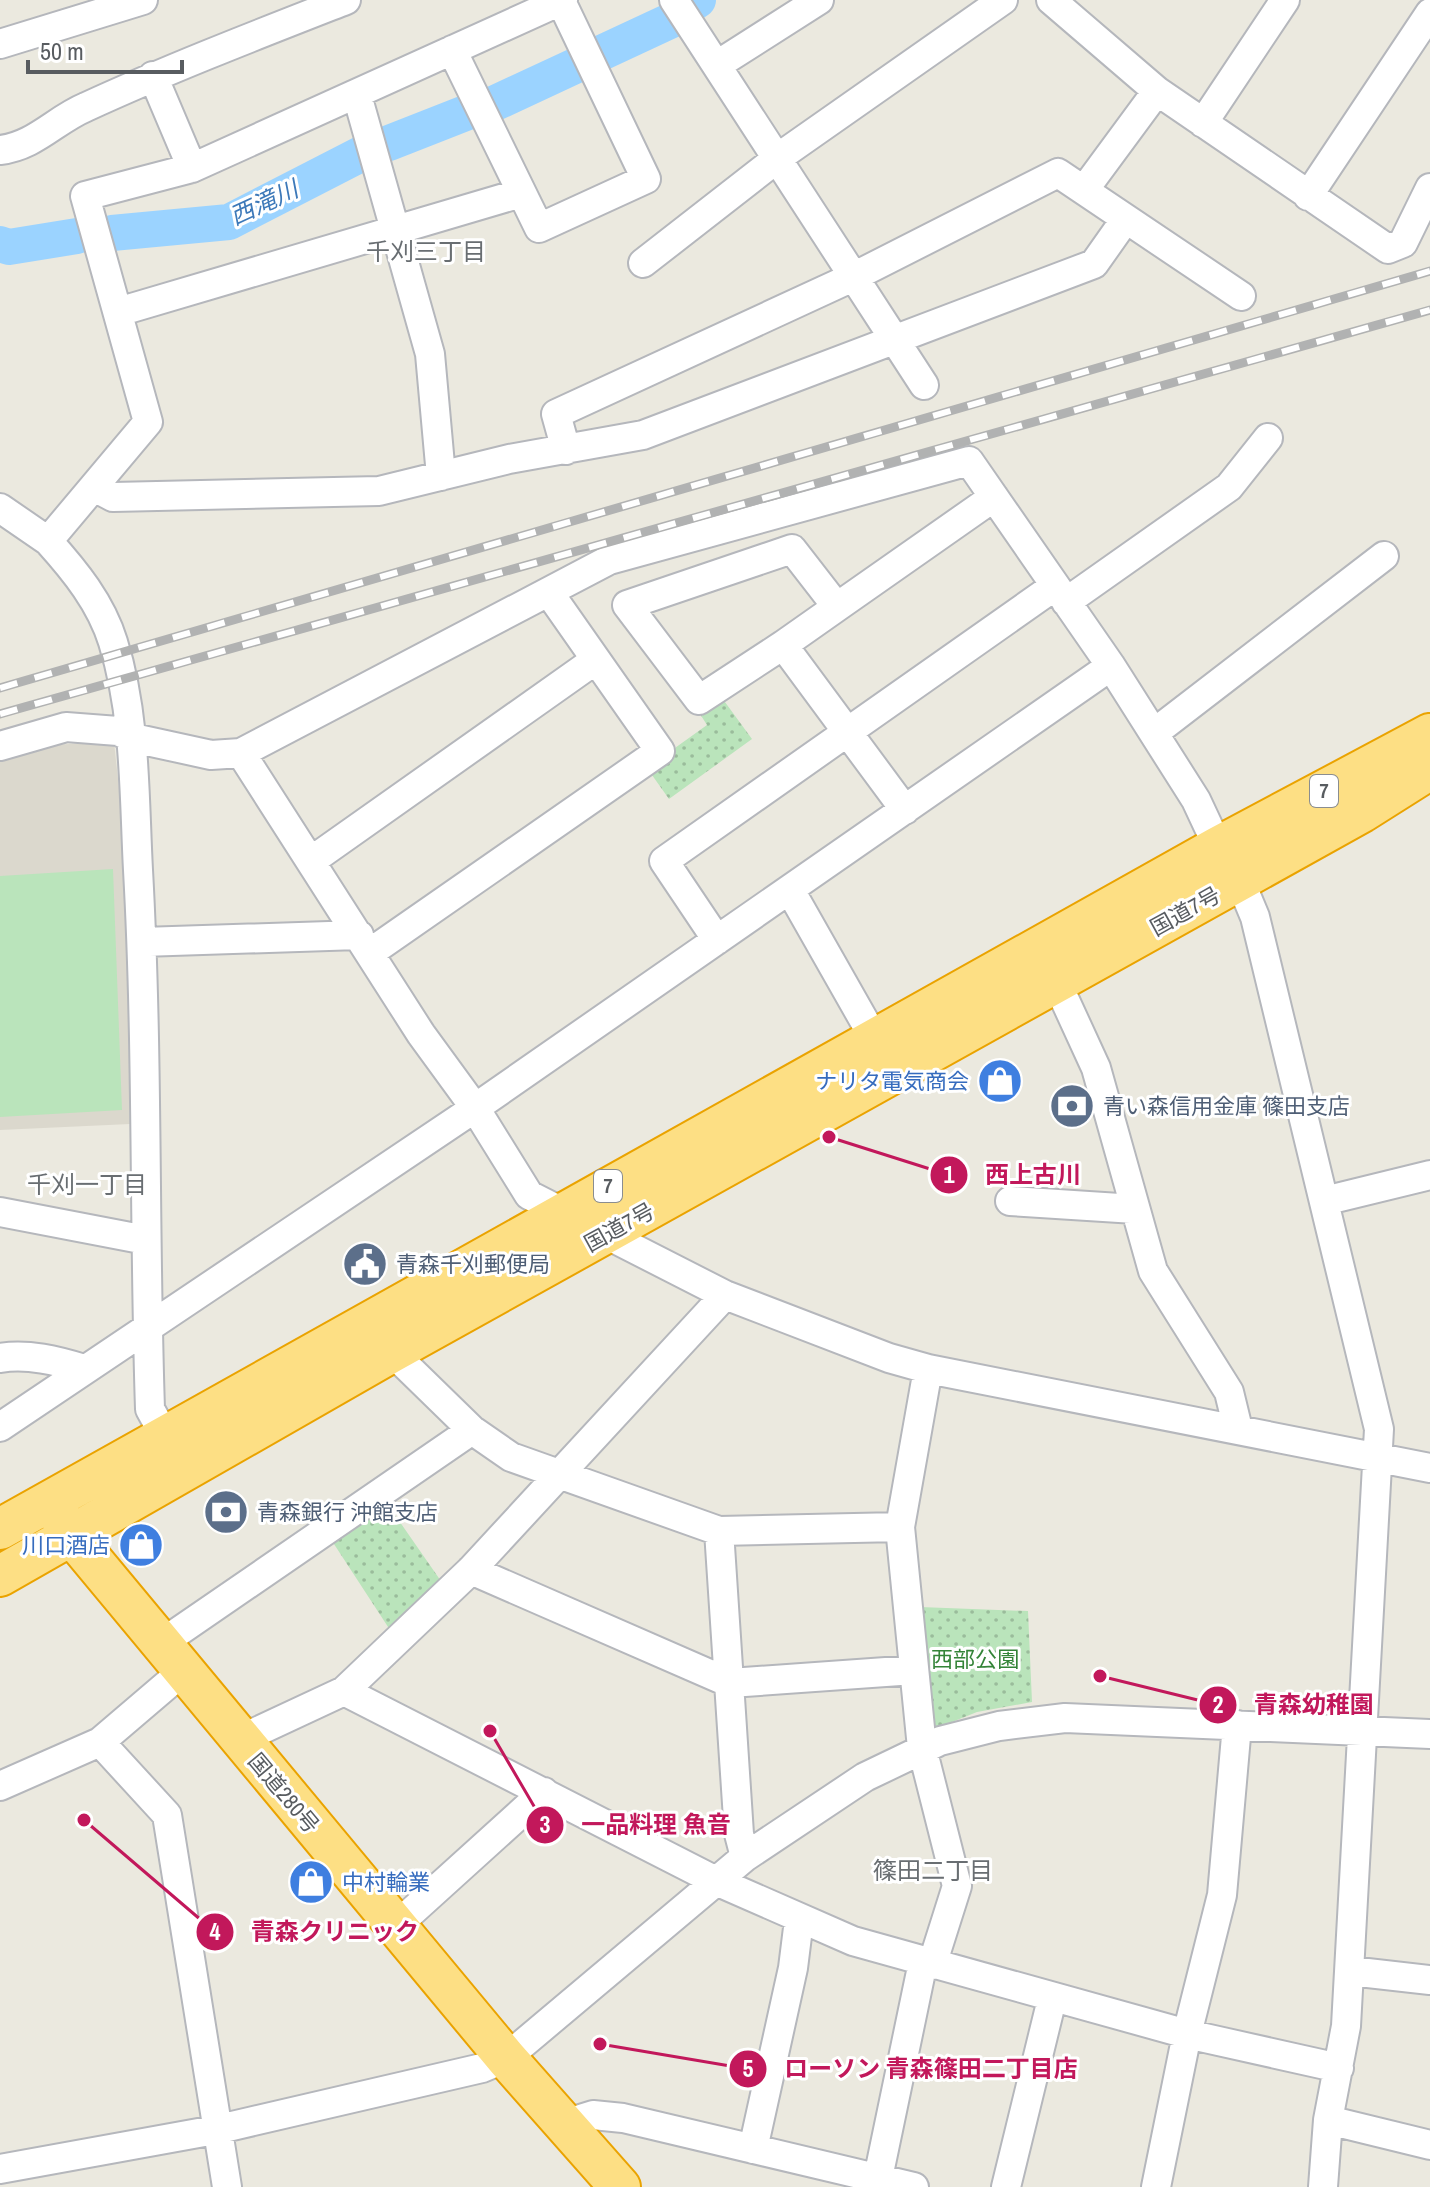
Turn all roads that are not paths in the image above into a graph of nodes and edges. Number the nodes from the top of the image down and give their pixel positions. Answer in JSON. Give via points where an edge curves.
{"nodes":[{"id":1,"x":143,"y":0,"type":"edge"},
{"id":2,"x":346,"y":0,"type":"edge"},
{"id":3,"x":562,"y":0,"type":"edge"},
{"id":4,"x":674,"y":0,"type":"edge"},
{"id":5,"x":819,"y":0,"type":"edge"},
{"id":6,"x":1003,"y":0,"type":"edge"},
{"id":7,"x":1051,"y":0,"type":"edge"},
{"id":8,"x":1285,"y":0,"type":"edge"},
{"id":9,"x":1430,"y":13,"type":"edge"},
{"id":10,"x":0,"y":44,"type":"edge"},
{"id":11,"x":452,"y":50,"type":"junction"},
{"id":12,"x":717,"y":65,"type":"junction"},
{"id":13,"x":153,"y":76,"type":"junction"},
{"id":14,"x":1157,"y":91,"type":"junction"},
{"id":15,"x":357,"y":95,"type":"junction"},
{"id":16,"x":1203,"y":123,"type":"junction"},
{"id":17,"x":0,"y":150,"type":"edge"},
{"id":18,"x":779,"y":157,"type":"junction"},
{"id":19,"x":192,"y":168,"type":"junction"},
{"id":20,"x":1430,"y":188,"type":"edge"},
{"id":21,"x":1084,"y":190,"type":"junction"},
{"id":22,"x":521,"y":193,"type":"junction"},
{"id":23,"x":1308,"y":196,"type":"junction"},
{"id":24,"x":1125,"y":220,"type":"junction"},
{"id":25,"x":397,"y":230,"type":"junction"},
{"id":26,"x":643,"y":263,"type":"dead end"},
{"id":27,"x":853,"y":277,"type":"junction"},
{"id":28,"x":1241,"y":296,"type":"dead end"},
{"id":29,"x":118,"y":312,"type":"junction"},
{"id":30,"x":892,"y":339,"type":"junction"},
{"id":31,"x":924,"y":385,"type":"dead end"},
{"id":32,"x":1268,"y":438,"type":"dead end"},
{"id":33,"x":566,"y":450,"type":"junction"},
{"id":34,"x":441,"y":476,"type":"junction"},
{"id":35,"x":94,"y":487,"type":"junction"},
{"id":36,"x":994,"y":497,"type":"junction"},
{"id":37,"x":0,"y":508,"type":"edge"},
{"id":38,"x":48,"y":541,"type":"junction"},
{"id":39,"x":1384,"y":556,"type":"dead end"},
{"id":40,"x":550,"y":594,"type":"junction"},
{"id":41,"x":1061,"y":594,"type":"junction"},
{"id":42,"x":837,"y":607,"type":"junction"},
{"id":43,"x":783,"y":645,"type":"junction"},
{"id":44,"x":594,"y":661,"type":"junction"},
{"id":45,"x":1111,"y":666,"type":"junction"},
{"id":46,"x":847,"y":731,"type":"junction"},
{"id":47,"x":1154,"y":733,"type":"junction"},
{"id":48,"x":1430,"y":734,"type":"edge"},
{"id":49,"x":133,"y":738,"type":"junction"},
{"id":50,"x":0,"y":746,"type":"edge"},
{"id":51,"x":241,"y":753,"type":"junction"},
{"id":52,"x":1430,"y":769,"type":"edge"},
{"id":53,"x":905,"y":810,"type":"junction"},
{"id":54,"x":1218,"y":847,"type":"junction"},
{"id":55,"x":311,"y":861,"type":"junction"},
{"id":56,"x":1240,"y":881,"type":"junction"},
{"id":57,"x":790,"y":890,"type":"junction"},
{"id":58,"x":717,"y":940,"type":"junction"},
{"id":59,"x":142,"y":942,"type":"junction"},
{"id":60,"x":365,"y":943,"type":"junction"},
{"id":61,"x":1057,"y":983,"type":"junction"},
{"id":62,"x":874,"y":1038,"type":"junction"},
{"id":63,"x":475,"y":1108,"type":"junction"},
{"id":64,"x":1430,"y":1175,"type":"edge"},
{"id":65,"x":1010,"y":1201,"type":"dead end"},
{"id":66,"x":1324,"y":1201,"type":"junction"},
{"id":67,"x":1135,"y":1209,"type":"junction"},
{"id":68,"x":0,"y":1212,"type":"edge"},
{"id":69,"x":562,"y":1212,"type":"junction"},
{"id":70,"x":605,"y":1235,"type":"junction"},
{"id":71,"x":146,"y":1240,"type":"junction"},
{"id":72,"x":725,"y":1295,"type":"junction"},
{"id":73,"x":148,"y":1330,"type":"junction"},
{"id":74,"x":392,"y":1352,"type":"junction"},
{"id":75,"x":0,"y":1358,"type":"edge"},
{"id":76,"x":84,"y":1369,"type":"junction"},
{"id":77,"x":928,"y":1369,"type":"junction"},
{"id":78,"x":0,"y":1427,"type":"edge"},
{"id":79,"x":1238,"y":1429,"type":"junction"},
{"id":80,"x":472,"y":1430,"type":"junction"},
{"id":81,"x":164,"y":1437,"type":"junction"},
{"id":82,"x":1380,"y":1459,"type":"junction"},
{"id":83,"x":1430,"y":1468,"type":"edge"},
{"id":84,"x":185,"y":1472,"type":"junction"},
{"id":85,"x":561,"y":1474,"type":"junction"},
{"id":86,"x":52,"y":1501,"type":"junction"},
{"id":87,"x":900,"y":1527,"type":"junction"},
{"id":88,"x":0,"y":1529,"type":"edge"},
{"id":89,"x":719,"y":1531,"type":"junction"},
{"id":90,"x":73,"y":1537,"type":"junction"},
{"id":91,"x":471,"y":1570,"type":"junction"},
{"id":92,"x":0,"y":1576,"type":"edge"},
{"id":93,"x":170,"y":1659,"type":"junction"},
{"id":94,"x":914,"y":1670,"type":"junction"},
{"id":95,"x":730,"y":1683,"type":"junction"},
{"id":96,"x":344,"y":1691,"type":"junction"},
{"id":97,"x":1237,"y":1725,"type":"junction"},
{"id":98,"x":1362,"y":1729,"type":"junction"},
{"id":99,"x":1430,"y":1734,"type":"edge"},
{"id":100,"x":239,"y":1740,"type":"junction"},
{"id":101,"x":100,"y":1742,"type":"junction"},
{"id":102,"x":922,"y":1748,"type":"junction"},
{"id":103,"x":0,"y":1786,"type":"edge"},
{"id":104,"x":544,"y":1792,"type":"junction"},
{"id":105,"x":745,"y":1857,"type":"junction"},
{"id":106,"x":716,"y":1881,"type":"junction"},
{"id":107,"x":799,"y":1920,"type":"junction"},
{"id":108,"x":396,"y":1926,"type":"junction"},
{"id":109,"x":927,"y":1963,"type":"junction"},
{"id":110,"x":1350,"y":1971,"type":"junction"},
{"id":111,"x":1430,"y":1980,"type":"edge"},
{"id":112,"x":1052,"y":1999,"type":"junction"},
{"id":113,"x":1187,"y":2034,"type":"junction"},
{"id":114,"x":506,"y":2058,"type":"junction"},
{"id":115,"x":1339,"y":2068,"type":"junction"},
{"id":116,"x":1328,"y":2120,"type":"junction"},
{"id":117,"x":564,"y":2124,"type":"junction"},
{"id":118,"x":215,"y":2130,"type":"junction"},
{"id":119,"x":1430,"y":2144,"type":"edge"},
{"id":120,"x":753,"y":2149,"type":"junction"},
{"id":121,"x":0,"y":2169,"type":"edge"},
{"id":122,"x":878,"y":2178,"type":"junction"},
{"id":123,"x":227,"y":2187,"type":"edge"},
{"id":124,"x":620,"y":2187,"type":"edge"},
{"id":125,"x":914,"y":2187,"type":"edge"},
{"id":126,"x":1006,"y":2187,"type":"edge"},
{"id":127,"x":1156,"y":2187,"type":"edge"},
{"id":128,"x":1323,"y":2187,"type":"edge"}],
"edges":[{"from":1,"to":10,"type":"street"},
{"from":2,"to":13,"type":"street"},
{"from":3,"to":11,"type":"street"},
{"from":3,"to":22,"type":"street","via":[[646,179],[539,228]]},
{"from":4,"to":12,"type":"street"},
{"from":5,"to":12,"type":"street"},
{"from":6,"to":18,"type":"street"},
{"from":7,"to":14,"type":"street"},
{"from":8,"to":16,"type":"street"},
{"from":9,"to":23,"type":"street"},
{"from":11,"to":15,"type":"street"},
{"from":11,"to":22,"type":"street"},
{"from":12,"to":18,"type":"street"},
{"from":13,"to":17,"type":"street","via":[[79,110],[22,148]]},
{"from":13,"to":19,"type":"street"},
{"from":14,"to":16,"type":"street"},
{"from":14,"to":21,"type":"street"},
{"from":15,"to":19,"type":"street"},
{"from":15,"to":25,"type":"street"},
{"from":16,"to":23,"type":"street"},
{"from":18,"to":26,"type":"street"},
{"from":18,"to":27,"type":"street"},
{"from":19,"to":29,"type":"street","via":[[85,196]]},
{"from":20,"to":23,"type":"street","via":[[1403,243],[1388,249]]},
{"from":21,"to":24,"type":"street"},
{"from":21,"to":27,"type":"street","via":[[1058,173]]},
{"from":22,"to":25,"type":"street"},
{"from":24,"to":28,"type":"street"},
{"from":24,"to":30,"type":"street","via":[[1094,264]]},
{"from":25,"to":29,"type":"street"},
{"from":25,"to":34,"type":"street","via":[[430,354]]},
{"from":27,"to":30,"type":"street"},
{"from":27,"to":33,"type":"street","via":[[556,414]]},
{"from":29,"to":35,"type":"street","via":[[148,422]]},
{"from":30,"to":31,"type":"street"},
{"from":30,"to":33,"type":"street","via":[[643,435]]},
{"from":32,"to":41,"type":"street","via":[[1229,487]]},
{"from":33,"to":34,"type":"street"},
{"from":34,"to":35,"type":"street","via":[[379,491],[113,497]]},
{"from":35,"to":38,"type":"street"},
{"from":36,"to":40,"type":"street","via":[[969,461],[609,560]]},
{"from":36,"to":41,"type":"street"},
{"from":36,"to":42,"type":"street"},
{"from":37,"to":38,"type":"street"},
{"from":38,"to":49,"type":"street","via":[[101,612],[114,643]]},
{"from":39,"to":47,"type":"street"},
{"from":40,"to":44,"type":"street"},
{"from":40,"to":51,"type":"street"},
{"from":41,"to":45,"type":"street"},
{"from":41,"to":46,"type":"street"},
{"from":42,"to":43,"type":"street"},
{"from":42,"to":43,"type":"street","via":[[792,549],[627,605],[699,700]]},
{"from":43,"to":46,"type":"street"},
{"from":44,"to":55,"type":"street"},
{"from":44,"to":60,"type":"street","via":[[660,751]]},
{"from":45,"to":47,"type":"street"},
{"from":45,"to":53,"type":"street"},
{"from":46,"to":53,"type":"street"},
{"from":46,"to":58,"type":"street","via":[[664,861]]},
{"from":47,"to":54,"type":"street"},
{"from":48,"to":54,"type":"highway","number":"7"},
{"from":49,"to":50,"type":"street","via":[[118,731],[66,727]]},
{"from":49,"to":51,"type":"street","via":[[211,755]]},
{"from":49,"to":59,"type":"street"},
{"from":51,"to":55,"type":"street"},
{"from":52,"to":56,"type":"highway","number":"7"},
{"from":53,"to":57,"type":"street"},
{"from":54,"to":56,"type":"street"},
{"from":54,"to":62,"type":"highway","name":"国道7号","number":"7"},
{"from":55,"to":60,"type":"street"},
{"from":56,"to":61,"type":"highway","name":"国道7号","number":"7"},
{"from":56,"to":66,"type":"street","via":[[1255,917]]},
{"from":57,"to":58,"type":"street"},
{"from":57,"to":62,"type":"street"},
{"from":58,"to":63,"type":"street"},
{"from":59,"to":60,"type":"street"},
{"from":59,"to":71,"type":"street"},
{"from":60,"to":63,"type":"street"},
{"from":61,"to":67,"type":"street","via":[[1096,1068]]},
{"from":61,"to":70,"type":"highway","name":"国道7号","number":"7"},
{"from":62,"to":69,"type":"highway","name":"国道7号","number":"7"},
{"from":63,"to":69,"type":"street","via":[[529,1195]]},
{"from":63,"to":73,"type":"street"},
{"from":64,"to":66,"type":"street"},
{"from":65,"to":67,"type":"street"},
{"from":66,"to":82,"type":"street","via":[[1379,1429]]},
{"from":67,"to":79,"type":"street","via":[[1153,1271],[1229,1392]]},
{"from":68,"to":71,"type":"street"},
{"from":69,"to":70,"type":"street"},
{"from":69,"to":81,"type":"highway","name":"国道7号","number":"7"},
{"from":70,"to":72,"type":"street"},
{"from":70,"to":74,"type":"highway","name":"国道7号","number":"7"},
{"from":71,"to":73,"type":"street"},
{"from":72,"to":77,"type":"street"},
{"from":72,"to":85,"type":"street"},
{"from":73,"to":76,"type":"street"},
{"from":73,"to":81,"type":"street","via":[[150,1409]]},
{"from":74,"to":80,"type":"street"},
{"from":74,"to":84,"type":"highway","name":"国道7号","number":"7"},
{"from":75,"to":76,"type":"street","via":[[12,1355]]},
{"from":76,"to":78,"type":"street"},
{"from":77,"to":79,"type":"street"},
{"from":77,"to":87,"type":"street"},
{"from":79,"to":82,"type":"street"},
{"from":80,"to":85,"type":"street","via":[[511,1457]]},
{"from":80,"to":93,"type":"street"},
{"from":81,"to":84,"type":"street"},
{"from":81,"to":86,"type":"highway","name":"国道7号","number":"7"},
{"from":82,"to":83,"type":"street"},
{"from":82,"to":98,"type":"street"},
{"from":84,"to":90,"type":"highway","name":"国道7号","number":"7"},
{"from":85,"to":89,"type":"street"},
{"from":85,"to":91,"type":"street"},
{"from":86,"to":88,"type":"highway","name":"国道7号","number":"7"},
{"from":86,"to":90,"type":"highway","name":"国道280号"},
{"from":87,"to":89,"type":"street"},
{"from":87,"to":94,"type":"street"},
{"from":89,"to":95,"type":"street"},
{"from":90,"to":92,"type":"highway","name":"国道7号","number":"7"},
{"from":90,"to":93,"type":"highway","name":"国道280号"},
{"from":91,"to":95,"type":"street"},
{"from":91,"to":96,"type":"street"},
{"from":93,"to":100,"type":"highway","name":"国道280号"},
{"from":93,"to":101,"type":"street"},
{"from":94,"to":95,"type":"street"},
{"from":94,"to":102,"type":"street"},
{"from":95,"to":105,"type":"street","via":[[739,1834]]},
{"from":96,"to":100,"type":"street"},
{"from":96,"to":104,"type":"street"},
{"from":97,"to":98,"type":"street"},
{"from":97,"to":102,"type":"street","via":[[1033,1720],[969,1732]]},
{"from":97,"to":113,"type":"street","via":[[1222,1895]]},
{"from":98,"to":99,"type":"street"},
{"from":98,"to":110,"type":"street"},
{"from":100,"to":108,"type":"highway","name":"国道280号"},
{"from":101,"to":103,"type":"street"},
{"from":101,"to":118,"type":"street","via":[[167,1815]]},
{"from":102,"to":105,"type":"street","via":[[865,1777]]},
{"from":102,"to":109,"type":"street","via":[[957,1886]]},
{"from":104,"to":106,"type":"street"},
{"from":104,"to":108,"type":"street"},
{"from":105,"to":106,"type":"street"},
{"from":106,"to":107,"type":"street"},
{"from":106,"to":114,"type":"street"},
{"from":107,"to":109,"type":"street"},
{"from":107,"to":120,"type":"street"},
{"from":108,"to":114,"type":"highway","name":"国道280号"},
{"from":109,"to":112,"type":"street"},
{"from":109,"to":122,"type":"street"},
{"from":110,"to":111,"type":"street"},
{"from":110,"to":115,"type":"street"},
{"from":112,"to":113,"type":"street"},
{"from":112,"to":126,"type":"street"},
{"from":113,"to":115,"type":"street"},
{"from":113,"to":127,"type":"street"},
{"from":114,"to":117,"type":"highway","name":"国道280号"},
{"from":114,"to":118,"type":"street"},
{"from":115,"to":116,"type":"street"},
{"from":116,"to":119,"type":"street"},
{"from":116,"to":128,"type":"street"},
{"from":117,"to":120,"type":"street","via":[[593,2115],[623,2118]]},
{"from":117,"to":124,"type":"highway","name":"国道280号"},
{"from":118,"to":121,"type":"street"},
{"from":118,"to":123,"type":"street"},
{"from":120,"to":122,"type":"street"},
{"from":122,"to":125,"type":"street"}]}
